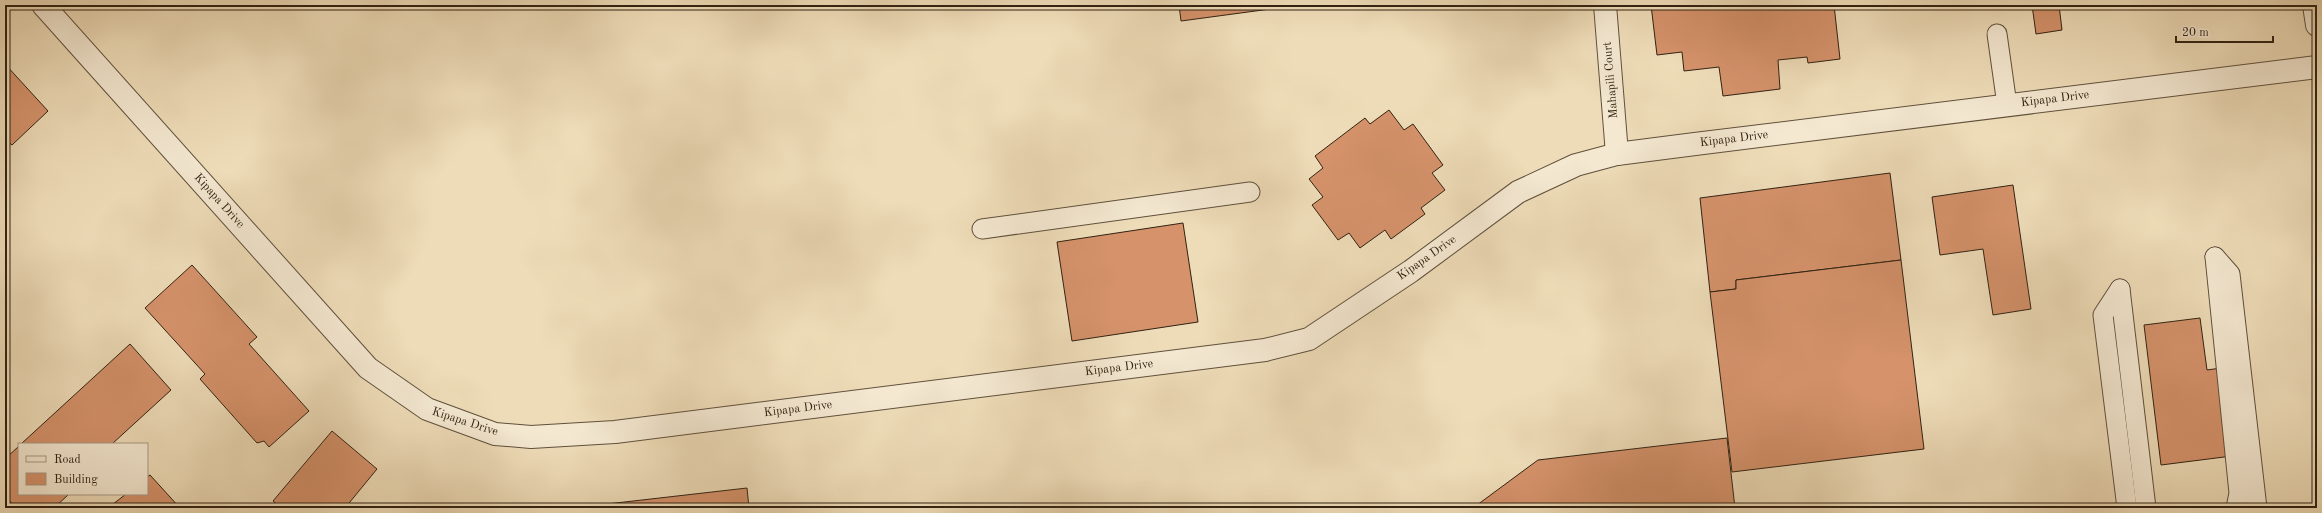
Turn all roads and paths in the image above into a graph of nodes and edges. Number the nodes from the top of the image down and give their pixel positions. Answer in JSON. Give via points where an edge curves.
{"nodes":[{"id":1,"x":43,"y":5,"type":"edge"},
{"id":2,"x":1605,"y":5,"type":"edge"},
{"id":3,"x":2314,"y":5,"type":"edge"},
{"id":4,"x":2317,"y":25,"type":"edge"},
{"id":5,"x":1997,"y":34,"type":"dead end"},
{"id":6,"x":2317,"y":67,"type":"edge"},
{"id":7,"x":2007,"y":105,"type":"junction"},
{"id":8,"x":1617,"y":154,"type":"junction"},
{"id":9,"x":1250,"y":192,"type":"dead end"},
{"id":10,"x":982,"y":229,"type":"dead end"},
{"id":11,"x":2128,"y":508,"type":"edge"},
{"id":12,"x":2146,"y":508,"type":"edge"},
{"id":13,"x":2236,"y":508,"type":"edge"},
{"id":14,"x":2257,"y":508,"type":"edge"}],
"edges":[{"from":1,"to":8,"type":"street","name":"Kipapa Drive","via":[[368,368],[427,409],[495,434],[531,437],[615,432],[1258,351],[1309,339],[1411,271],[1518,192],[1576,165]]},
{"from":2,"to":8,"type":"street","name":"Mahapili Court"},
{"from":3,"to":4,"type":"street"},
{"from":5,"to":7,"type":"lane"},
{"from":6,"to":7,"type":"street","name":"Kipapa Drive"},
{"from":7,"to":8,"type":"street","name":"Kipapa Drive"},
{"from":9,"to":10,"type":"lane"},
{"from":11,"to":12,"type":"lane","via":[[2103,314],[2120,289]]},
{"from":13,"to":14,"type":"lane","via":[[2239,493],[2215,256],[2230,274]]}]}
